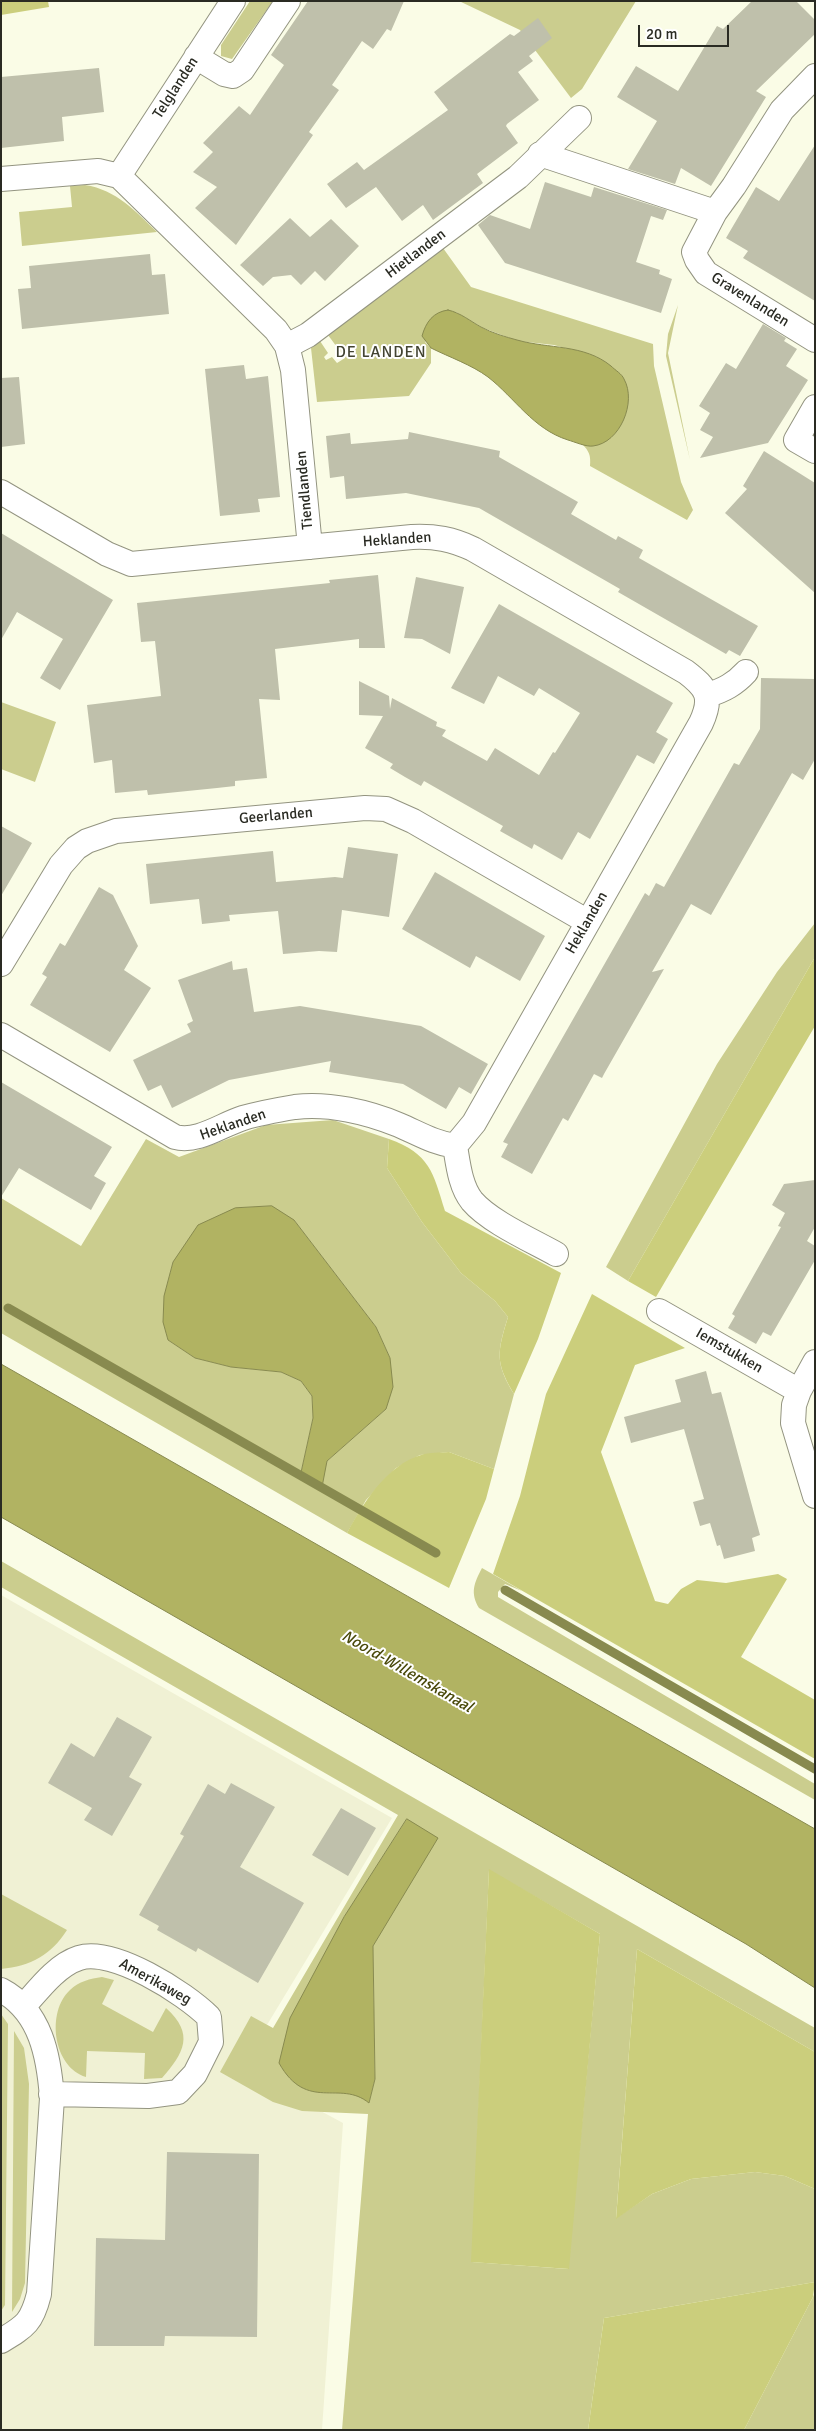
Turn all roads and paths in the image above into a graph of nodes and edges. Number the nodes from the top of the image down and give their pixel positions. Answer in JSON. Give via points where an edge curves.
{"nodes":[{"id":1,"x":233,"y":1,"type":"edge"},
{"id":2,"x":288,"y":1,"type":"edge"},
{"id":3,"x":196,"y":57,"type":"junction"},
{"id":4,"x":815,"y":76,"type":"edge"},
{"id":5,"x":579,"y":118,"type":"dead end"},
{"id":6,"x":540,"y":154,"type":"junction"},
{"id":7,"x":119,"y":176,"type":"junction"},
{"id":8,"x":1,"y":179,"type":"edge"},
{"id":9,"x":715,"y":212,"type":"junction"},
{"id":10,"x":815,"y":340,"type":"edge"},
{"id":11,"x":287,"y":346,"type":"junction"},
{"id":12,"x":815,"y":407,"type":"edge"},
{"id":13,"x":815,"y":451,"type":"edge"},
{"id":14,"x":1,"y":492,"type":"edge"},
{"id":15,"x":310,"y":547,"type":"junction"},
{"id":16,"x":746,"y":672,"type":"dead end"},
{"id":17,"x":708,"y":695,"type":"junction"},
{"id":18,"x":588,"y":922,"type":"junction"},
{"id":19,"x":1,"y":964,"type":"edge"},
{"id":20,"x":1,"y":1035,"type":"edge"},
{"id":21,"x":455,"y":1146,"type":"junction"},
{"id":22,"x":556,"y":1254,"type":"dead end"},
{"id":23,"x":659,"y":1311,"type":"dead end"},
{"id":24,"x":815,"y":1362,"type":"edge"},
{"id":25,"x":798,"y":1391,"type":"junction"},
{"id":26,"x":815,"y":1496,"type":"edge"},
{"id":27,"x":1,"y":1990,"type":"edge"},
{"id":28,"x":24,"y":2006,"type":"junction"},
{"id":29,"x":52,"y":2094,"type":"junction"},
{"id":30,"x":1,"y":2341,"type":"edge"}],
"edges":[{"from":1,"to":3,"type":"street","name":"Telglanden"},
{"from":2,"to":3,"type":"street","via":[[242,70],[233,76]]},
{"from":3,"to":7,"type":"street","name":"Telglanden"},
{"from":4,"to":9,"type":"street","via":[[782,110]]},
{"from":5,"to":6,"type":"street","name":"Hietlanden"},
{"from":6,"to":9,"type":"street"},
{"from":6,"to":11,"type":"street","name":"Hietlanden","via":[[511,183],[308,335]]},
{"from":7,"to":8,"type":"street","via":[[98,171]]},
{"from":7,"to":11,"type":"street","name":"Tiendlanden","via":[[265,319]]},
{"from":9,"to":10,"type":"street","name":"Gravenlanden","via":[[694,252],[706,273]]},
{"from":11,"to":15,"type":"street","name":"Tiendlanden","via":[[294,370]]},
{"from":12,"to":13,"type":"street","via":[[796,440]]},
{"from":14,"to":15,"type":"street","name":"Tiendlanden","via":[[107,554],[131,564]]},
{"from":15,"to":17,"type":"street","name":"Heklanden","via":[[412,537],[436,536],[454,540],[686,672],[700,683]]},
{"from":16,"to":17,"type":"street","via":[[736,683]]},
{"from":17,"to":18,"type":"street","name":"Heklanden","via":[[707,710],[701,723]]},
{"from":18,"to":19,"type":"street","name":"Geerlanden","via":[[413,820],[386,809],[365,808],[116,831],[86,841],[61,865]]},
{"from":18,"to":21,"type":"street","name":"Heklanden","via":[[474,1123]]},
{"from":20,"to":21,"type":"street","name":"Heklanden","via":[[175,1137],[192,1139],[243,1118],[276,1110],[334,1108],[386,1119],[422,1137]]},
{"from":21,"to":22,"type":"street","via":[[461,1177],[471,1200],[488,1215]]},
{"from":23,"to":25,"type":"street","name":"Iemstukken"},
{"from":24,"to":25,"type":"street"},
{"from":25,"to":26,"type":"street","via":[[793,1423]]},
{"from":27,"to":28,"type":"street"},
{"from":28,"to":29,"type":"street","via":[[41,2036]]},
{"from":28,"to":29,"type":"street","name":"Amerikaweg","via":[[62,1967],[79,1958],[94,1956],[117,1960],[154,1979],[195,2004],[209,2017],[210,2042],[195,2074],[178,2092],[148,2096]]},
{"from":29,"to":30,"type":"street","via":[[39,2294],[33,2317]]}]}
